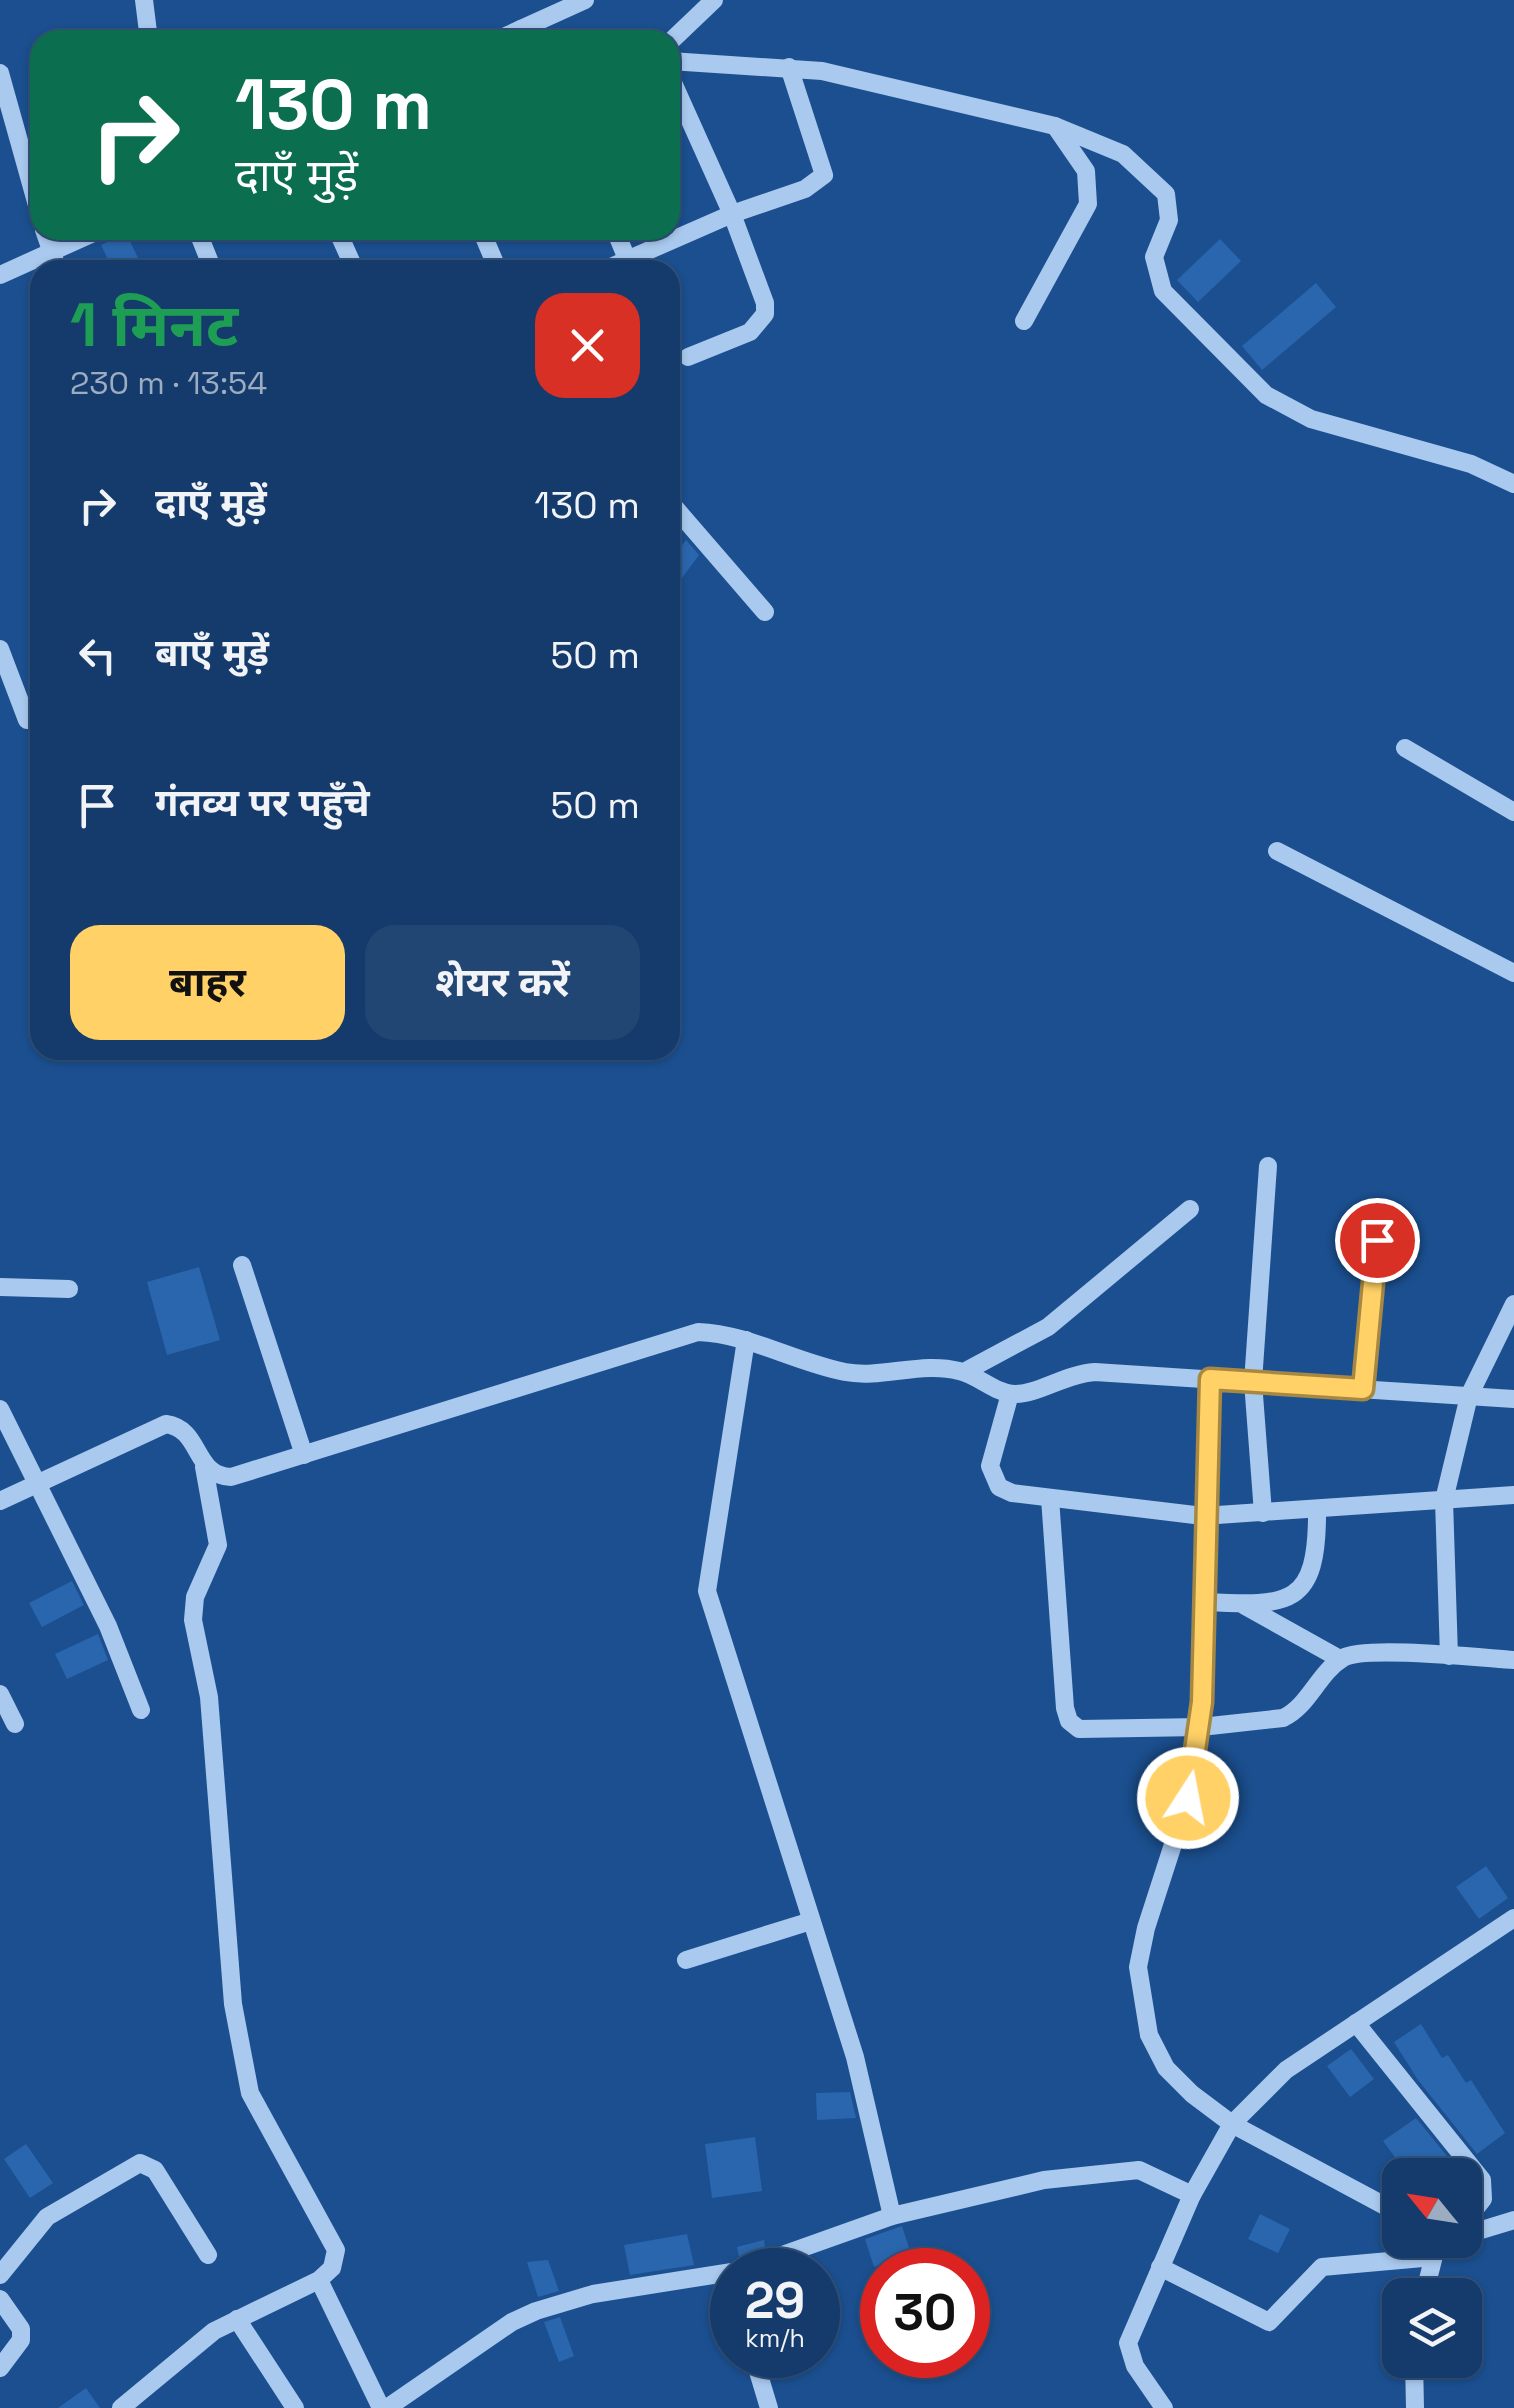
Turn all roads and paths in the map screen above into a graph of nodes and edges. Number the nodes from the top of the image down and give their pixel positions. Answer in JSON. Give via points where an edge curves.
{"nodes":[{"id":1,"x":585,"y":0,"type":"edge"},
{"id":2,"x":714,"y":0,"type":"edge"},
{"id":3,"x":139,"y":4,"type":"edge"},
{"id":4,"x":146,"y":30,"type":"edge"},
{"id":5,"x":535,"y":30,"type":"edge"},
{"id":6,"x":680,"y":32,"type":"edge"},
{"id":7,"x":680,"y":62,"type":"edge"},
{"id":8,"x":789,"y":67,"type":"junction"},
{"id":9,"x":0,"y":72,"type":"edge"},
{"id":10,"x":680,"y":98,"type":"edge"},
{"id":11,"x":1055,"y":126,"type":"junction"},
{"id":12,"x":30,"y":180,"type":"edge"},
{"id":13,"x":732,"y":214,"type":"junction"},
{"id":14,"x":680,"y":236,"type":"edge"},
{"id":15,"x":86,"y":240,"type":"edge"},
{"id":16,"x":619,"y":240,"type":"edge"},
{"id":17,"x":671,"y":240,"type":"edge"},
{"id":18,"x":626,"y":259,"type":"joint"},
{"id":19,"x":57,"y":260,"type":"edge"},
{"id":20,"x":30,"y":268,"type":"edge"},
{"id":21,"x":0,"y":275,"type":"edge"},
{"id":22,"x":1024,"y":321,"type":"dead end"},
{"id":23,"x":688,"y":357,"type":"dead end"},
{"id":24,"x":1514,"y":484,"type":"edge"},
{"id":25,"x":680,"y":514,"type":"edge"},
{"id":26,"x":765,"y":612,"type":"dead end"},
{"id":27,"x":0,"y":649,"type":"edge"},
{"id":28,"x":27,"y":720,"type":"dead end"},
{"id":29,"x":1405,"y":748,"type":"dead end"},
{"id":30,"x":1514,"y":812,"type":"edge"},
{"id":31,"x":1277,"y":851,"type":"dead end"},
{"id":32,"x":1514,"y":973,"type":"edge"},
{"id":33,"x":1268,"y":1166,"type":"dead end"},
{"id":34,"x":1190,"y":1209,"type":"dead end"},
{"id":35,"x":1377,"y":1240,"type":"dead end"},
{"id":36,"x":242,"y":1265,"type":"dead end"},
{"id":37,"x":0,"y":1287,"type":"edge"},
{"id":38,"x":69,"y":1289,"type":"dead end"},
{"id":39,"x":1514,"y":1304,"type":"edge"},
{"id":40,"x":746,"y":1340,"type":"junction"},
{"id":41,"x":971,"y":1375,"type":"junction"},
{"id":42,"x":1210,"y":1379,"type":"junction"},
{"id":43,"x":1253,"y":1382,"type":"junction"},
{"id":44,"x":1363,"y":1389,"type":"junction"},
{"id":45,"x":1005,"y":1392,"type":"junction"},
{"id":46,"x":1469,"y":1396,"type":"junction"},
{"id":47,"x":1514,"y":1398,"type":"edge"},
{"id":48,"x":0,"y":1409,"type":"edge"},
{"id":49,"x":304,"y":1455,"type":"junction"},
{"id":50,"x":204,"y":1467,"type":"junction"},
{"id":51,"x":36,"y":1483,"type":"junction"},
{"id":52,"x":1514,"y":1495,"type":"edge"},
{"id":53,"x":1050,"y":1498,"type":"junction"},
{"id":54,"x":1444,"y":1500,"type":"junction"},
{"id":55,"x":0,"y":1501,"type":"edge"},
{"id":56,"x":1316,"y":1509,"type":"junction"},
{"id":57,"x":1263,"y":1512,"type":"junction"},
{"id":58,"x":1204,"y":1516,"type":"junction"},
{"id":59,"x":1203,"y":1602,"type":"junction"},
{"id":60,"x":1240,"y":1604,"type":"junction"},
{"id":61,"x":1448,"y":1656,"type":"junction"},
{"id":62,"x":1340,"y":1659,"type":"junction"},
{"id":63,"x":1514,"y":1660,"type":"edge"},
{"id":64,"x":0,"y":1694,"type":"edge"},
{"id":65,"x":141,"y":1710,"type":"dead end"},
{"id":66,"x":16,"y":1724,"type":"dead end"},
{"id":67,"x":1201,"y":1727,"type":"junction"},
{"id":68,"x":1514,"y":1918,"type":"edge"},
{"id":69,"x":811,"y":1921,"type":"junction"},
{"id":70,"x":686,"y":1960,"type":"dead end"},
{"id":71,"x":1356,"y":2023,"type":"junction"},
{"id":72,"x":1232,"y":2124,"type":"junction"},
{"id":73,"x":1464,"y":2158,"type":"edge"},
{"id":74,"x":1192,"y":2195,"type":"junction"},
{"id":75,"x":1382,"y":2204,"type":"edge"},
{"id":76,"x":892,"y":2216,"type":"junction"},
{"id":77,"x":1514,"y":2220,"type":"edge"},
{"id":78,"x":1482,"y":2230,"type":"edge"},
{"id":79,"x":806,"y":2248,"type":"edge"},
{"id":80,"x":208,"y":2255,"type":"dead end"},
{"id":81,"x":1423,"y":2258,"type":"edge"},
{"id":82,"x":1160,"y":2267,"type":"junction"},
{"id":83,"x":0,"y":2275,"type":"edge"},
{"id":84,"x":710,"y":2278,"type":"edge"},
{"id":85,"x":320,"y":2280,"type":"junction"},
{"id":86,"x":0,"y":2299,"type":"edge"},
{"id":87,"x":237,"y":2318,"type":"junction"},
{"id":88,"x":0,"y":2368,"type":"edge"},
{"id":89,"x":760,"y":2378,"type":"edge"},
{"id":90,"x":1414,"y":2378,"type":"edge"},
{"id":91,"x":122,"y":2408,"type":"edge"},
{"id":92,"x":295,"y":2408,"type":"edge"},
{"id":93,"x":384,"y":2408,"type":"edge"},
{"id":94,"x":770,"y":2408,"type":"edge"},
{"id":95,"x":1164,"y":2408,"type":"edge"},
{"id":96,"x":1415,"y":2408,"type":"edge"}],
"edges":[{"from":1,"to":5,"type":"street"},
{"from":2,"to":6,"type":"street"},
{"from":3,"to":4,"type":"street"},
{"from":7,"to":8,"type":"street"},
{"from":8,"to":11,"type":"street"},
{"from":8,"to":13,"type":"street","via":[[824,175],[805,189]]},
{"from":9,"to":12,"type":"street"},
{"from":10,"to":13,"type":"street"},
{"from":11,"to":22,"type":"street","via":[[1086,172],[1088,204]]},
{"from":11,"to":24,"type":"street","via":[[1106,144],[1166,194],[1169,220],[1154,257],[1163,291],[1266,395],[1311,419],[1470,464]]},
{"from":13,"to":14,"type":"street"},
{"from":13,"to":23,"type":"street","via":[[766,314],[750,332]]},
{"from":15,"to":19,"type":"street"},
{"from":16,"to":18,"type":"street"},
{"from":17,"to":18,"type":"street"},
{"from":20,"to":21,"type":"street"},
{"from":25,"to":26,"type":"street"},
{"from":27,"to":28,"type":"street"},
{"from":29,"to":30,"type":"street"},
{"from":31,"to":32,"type":"street"},
{"from":33,"to":43,"type":"street"},
{"from":34,"to":41,"type":"street","via":[[1048,1327]]},
{"from":35,"to":44,"type":"street"},
{"from":36,"to":49,"type":"street"},
{"from":37,"to":38,"type":"street"},
{"from":39,"to":46,"type":"street"},
{"from":40,"to":41,"type":"street","via":[[844,1371]]},
{"from":40,"to":49,"type":"street","via":[[698,1332]]},
{"from":40,"to":69,"type":"street","via":[[707,1590]]},
{"from":41,"to":45,"type":"street"},
{"from":42,"to":43,"type":"street"},
{"from":42,"to":45,"type":"street","via":[[1074,1374],[1038,1389]]},
{"from":42,"to":58,"type":"street"},
{"from":43,"to":44,"type":"street"},
{"from":43,"to":57,"type":"street"},
{"from":44,"to":46,"type":"street"},
{"from":45,"to":53,"type":"street","via":[[991,1476],[1012,1493]]},
{"from":46,"to":47,"type":"street"},
{"from":46,"to":54,"type":"street"},
{"from":48,"to":51,"type":"street"},
{"from":49,"to":50,"type":"street","via":[[231,1477]]},
{"from":50,"to":51,"type":"street","via":[[191,1436],[166,1424]]},
{"from":50,"to":85,"type":"street","via":[[218,1545],[195,1597],[194,1620],[209,1697],[233,2004],[250,2093],[336,2250]]},
{"from":51,"to":55,"type":"street"},
{"from":51,"to":65,"type":"street","via":[[108,1626]]},
{"from":52,"to":54,"type":"street"},
{"from":53,"to":58,"type":"street"},
{"from":53,"to":67,"type":"street","via":[[1069,1720],[1092,1730]]},
{"from":54,"to":56,"type":"street"},
{"from":54,"to":61,"type":"street"},
{"from":56,"to":57,"type":"street"},
{"from":56,"to":60,"type":"street","via":[[1317,1550],[1300,1586],[1276,1604]]},
{"from":57,"to":58,"type":"street"},
{"from":58,"to":59,"type":"street"},
{"from":59,"to":60,"type":"street"},
{"from":59,"to":67,"type":"street"},
{"from":60,"to":62,"type":"street"},
{"from":61,"to":62,"type":"street","via":[[1352,1652]]},
{"from":61,"to":63,"type":"street"},
{"from":62,"to":67,"type":"street","via":[[1293,1713]]},
{"from":64,"to":66,"type":"street"},
{"from":67,"to":72,"type":"street","via":[[1188,1798],[1138,1967],[1150,2036],[1166,2068]]},
{"from":68,"to":71,"type":"street"},
{"from":69,"to":70,"type":"street"},
{"from":69,"to":76,"type":"street","via":[[855,2057]]},
{"from":71,"to":72,"type":"street","via":[[1286,2070]]},
{"from":71,"to":73,"type":"street"},
{"from":72,"to":74,"type":"street"},
{"from":72,"to":75,"type":"street"},
{"from":74,"to":76,"type":"street","via":[[1139,2170],[1044,2180]]},
{"from":74,"to":82,"type":"street"},
{"from":76,"to":79,"type":"street"},
{"from":77,"to":78,"type":"street"},
{"from":80,"to":83,"type":"street","via":[[155,2170],[140,2163],[47,2217]]},
{"from":81,"to":82,"type":"street","via":[[1322,2267],[1270,2322]]},
{"from":82,"to":95,"type":"street","via":[[1128,2355]]},
{"from":84,"to":93,"type":"street","via":[[593,2294],[536,2311]]},
{"from":85,"to":87,"type":"street"},
{"from":85,"to":93,"type":"street"},
{"from":86,"to":88,"type":"street","via":[[22,2340]]},
{"from":87,"to":91,"type":"street"},
{"from":87,"to":92,"type":"street"},
{"from":89,"to":94,"type":"street"},
{"from":90,"to":96,"type":"street"}]}
